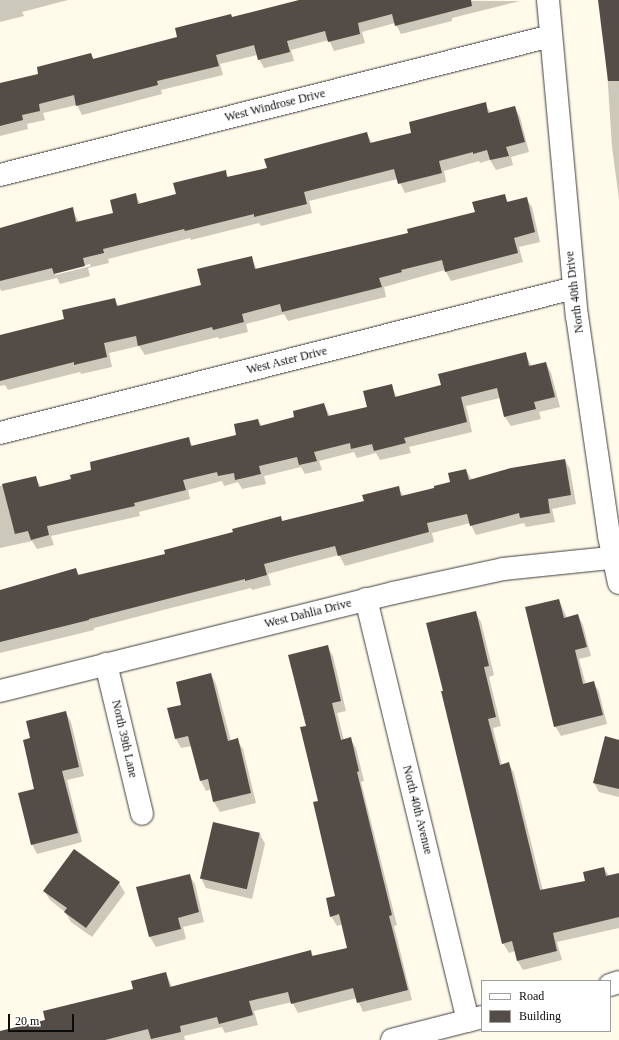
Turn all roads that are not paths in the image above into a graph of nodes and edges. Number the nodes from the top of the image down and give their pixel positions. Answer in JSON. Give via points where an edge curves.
{"nodes":[{"id":1,"x":548,"y":0,"type":"edge"},
{"id":2,"x":551,"y":36,"type":"junction"},
{"id":3,"x":0,"y":176,"type":"edge"},
{"id":4,"x":574,"y":288,"type":"junction"},
{"id":5,"x":0,"y":433,"type":"edge"},
{"id":6,"x":616,"y":558,"type":"edge"},
{"id":7,"x":619,"y":583,"type":"edge"},
{"id":8,"x":366,"y":599,"type":"junction"},
{"id":9,"x":106,"y":664,"type":"junction"},
{"id":10,"x":0,"y":691,"type":"edge"},
{"id":11,"x":142,"y":814,"type":"dead end"},
{"id":12,"x":475,"y":1019,"type":"edge"},
{"id":13,"x":392,"y":1040,"type":"edge"}],
"edges":[{"from":1,"to":2,"type":"street","name":"North 40th Drive"},
{"from":2,"to":3,"type":"street","name":"West Windrose Drive"},
{"from":2,"to":4,"type":"street","name":"North 40th Drive"},
{"from":4,"to":5,"type":"street","name":"West Aster Drive"},
{"from":4,"to":6,"type":"street","name":"North 40th Drive"},
{"from":6,"to":7,"type":"street","name":"North 40th Drive"},
{"from":6,"to":8,"type":"street","name":"West Dahlia Drive","via":[[503,569]]},
{"from":8,"to":9,"type":"street","name":"West Dahlia Drive"},
{"from":8,"to":12,"type":"street","name":"North 40th Avenue"},
{"from":9,"to":10,"type":"street","name":"West Dahlia Drive"},
{"from":9,"to":11,"type":"street","name":"North 39th Lane"},
{"from":12,"to":13,"type":"street"}]}
